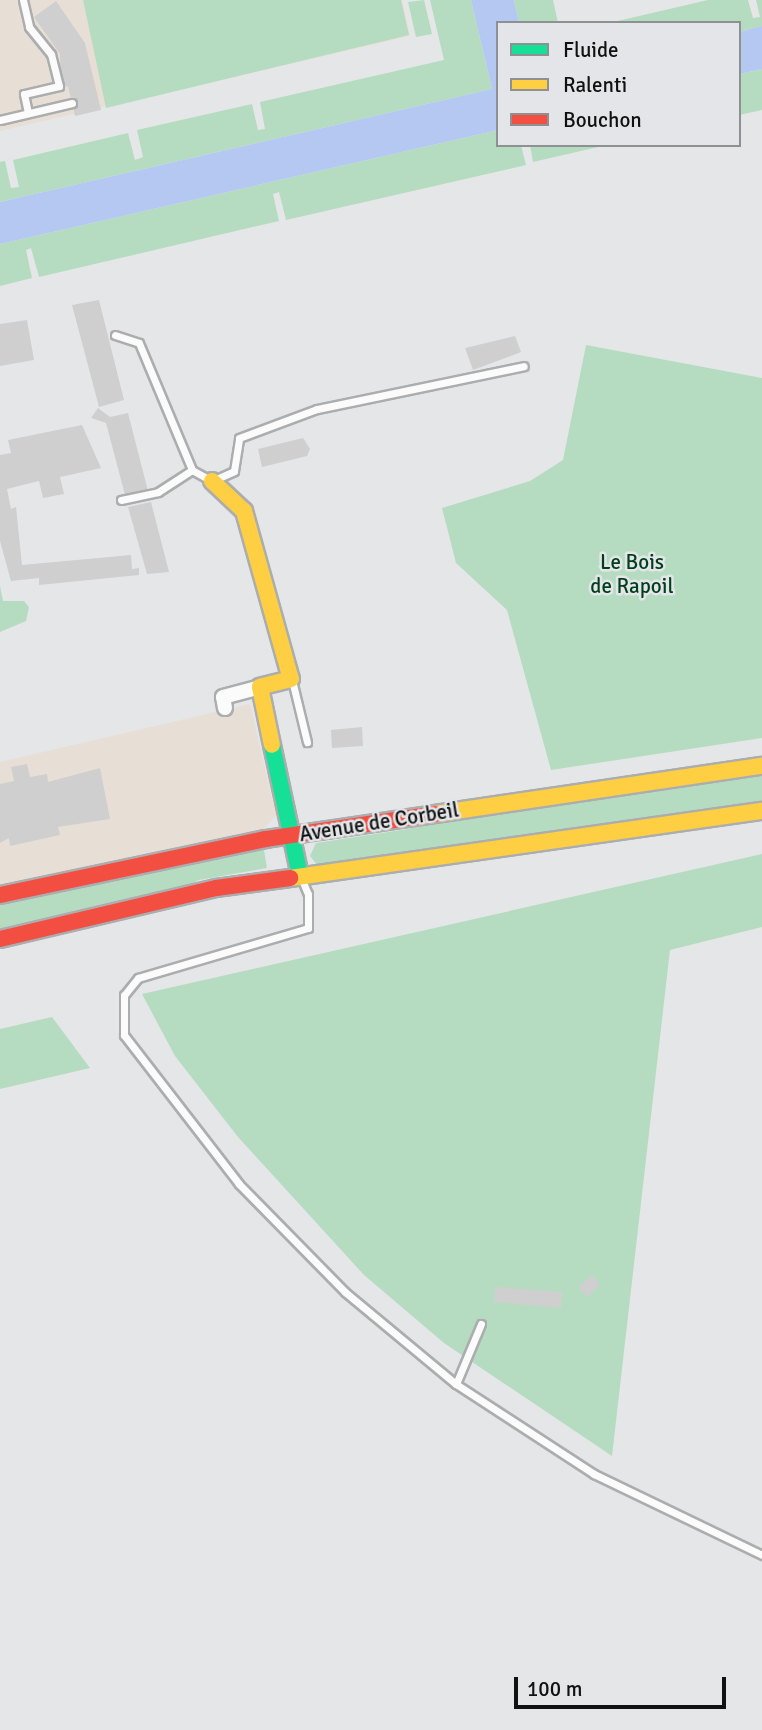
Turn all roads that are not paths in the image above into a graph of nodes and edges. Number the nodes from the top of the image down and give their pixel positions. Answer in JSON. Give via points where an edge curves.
{"nodes":[{"id":1,"x":23,"y":0,"type":"edge"},
{"id":2,"x":72,"y":103,"type":"dead end"},
{"id":3,"x":28,"y":113,"type":"junction"},
{"id":4,"x":0,"y":120,"type":"edge"},
{"id":5,"x":115,"y":335,"type":"dead end"},
{"id":6,"x":524,"y":366,"type":"dead end"},
{"id":7,"x":192,"y":470,"type":"junction"},
{"id":8,"x":212,"y":481,"type":"junction"},
{"id":9,"x":121,"y":500,"type":"dead end"},
{"id":10,"x":291,"y":679,"type":"junction"},
{"id":11,"x":260,"y":687,"type":"junction"},
{"id":12,"x":225,"y":708,"type":"dead end"},
{"id":13,"x":307,"y":742,"type":"dead end"},
{"id":14,"x":762,"y":766,"type":"edge"},
{"id":15,"x":762,"y":811,"type":"edge"},
{"id":16,"x":294,"y":835,"type":"junction"},
{"id":17,"x":300,"y":876,"type":"junction"},
{"id":18,"x":0,"y":895,"type":"edge"},
{"id":19,"x":0,"y":939,"type":"edge"},
{"id":20,"x":481,"y":1324,"type":"dead end"},
{"id":21,"x":456,"y":1384,"type":"junction"},
{"id":22,"x":762,"y":1555,"type":"edge"}],
"edges":[{"from":1,"to":3,"type":"lane","via":[[29,26],[51,54],[59,86],[24,94]]},
{"from":2,"to":3,"type":"lane"},
{"from":3,"to":4,"type":"lane"},
{"from":5,"to":7,"type":"lane","via":[[139,343]]},
{"from":6,"to":8,"type":"lane","via":[[295,417],[239,438],[234,471]]},
{"from":7,"to":8,"type":"lane"},
{"from":7,"to":9,"type":"lane","via":[[158,492]]},
{"from":8,"to":10,"type":"main road","via":[[244,510]]},
{"from":10,"to":11,"type":"main road"},
{"from":10,"to":13,"type":"lane"},
{"from":11,"to":12,"type":"street","via":[[223,697]]},
{"from":11,"to":16,"type":"main road"},
{"from":14,"to":16,"type":"main road","name":"Avenue de Corbeil"},
{"from":15,"to":17,"type":"main road","name":"Avenue de Corbeil"},
{"from":16,"to":17,"type":"main road"},
{"from":16,"to":18,"type":"main road","name":"Avenue de Corbeil"},
{"from":17,"to":19,"type":"main road","name":"Avenue de Corbeil","via":[[216,888]]},
{"from":17,"to":21,"type":"lane","via":[[308,892],[308,928],[138,978],[124,995],[124,1035],[239,1184],[345,1292]]},
{"from":20,"to":21,"type":"lane"},
{"from":21,"to":22,"type":"lane","via":[[594,1474]]}]}
